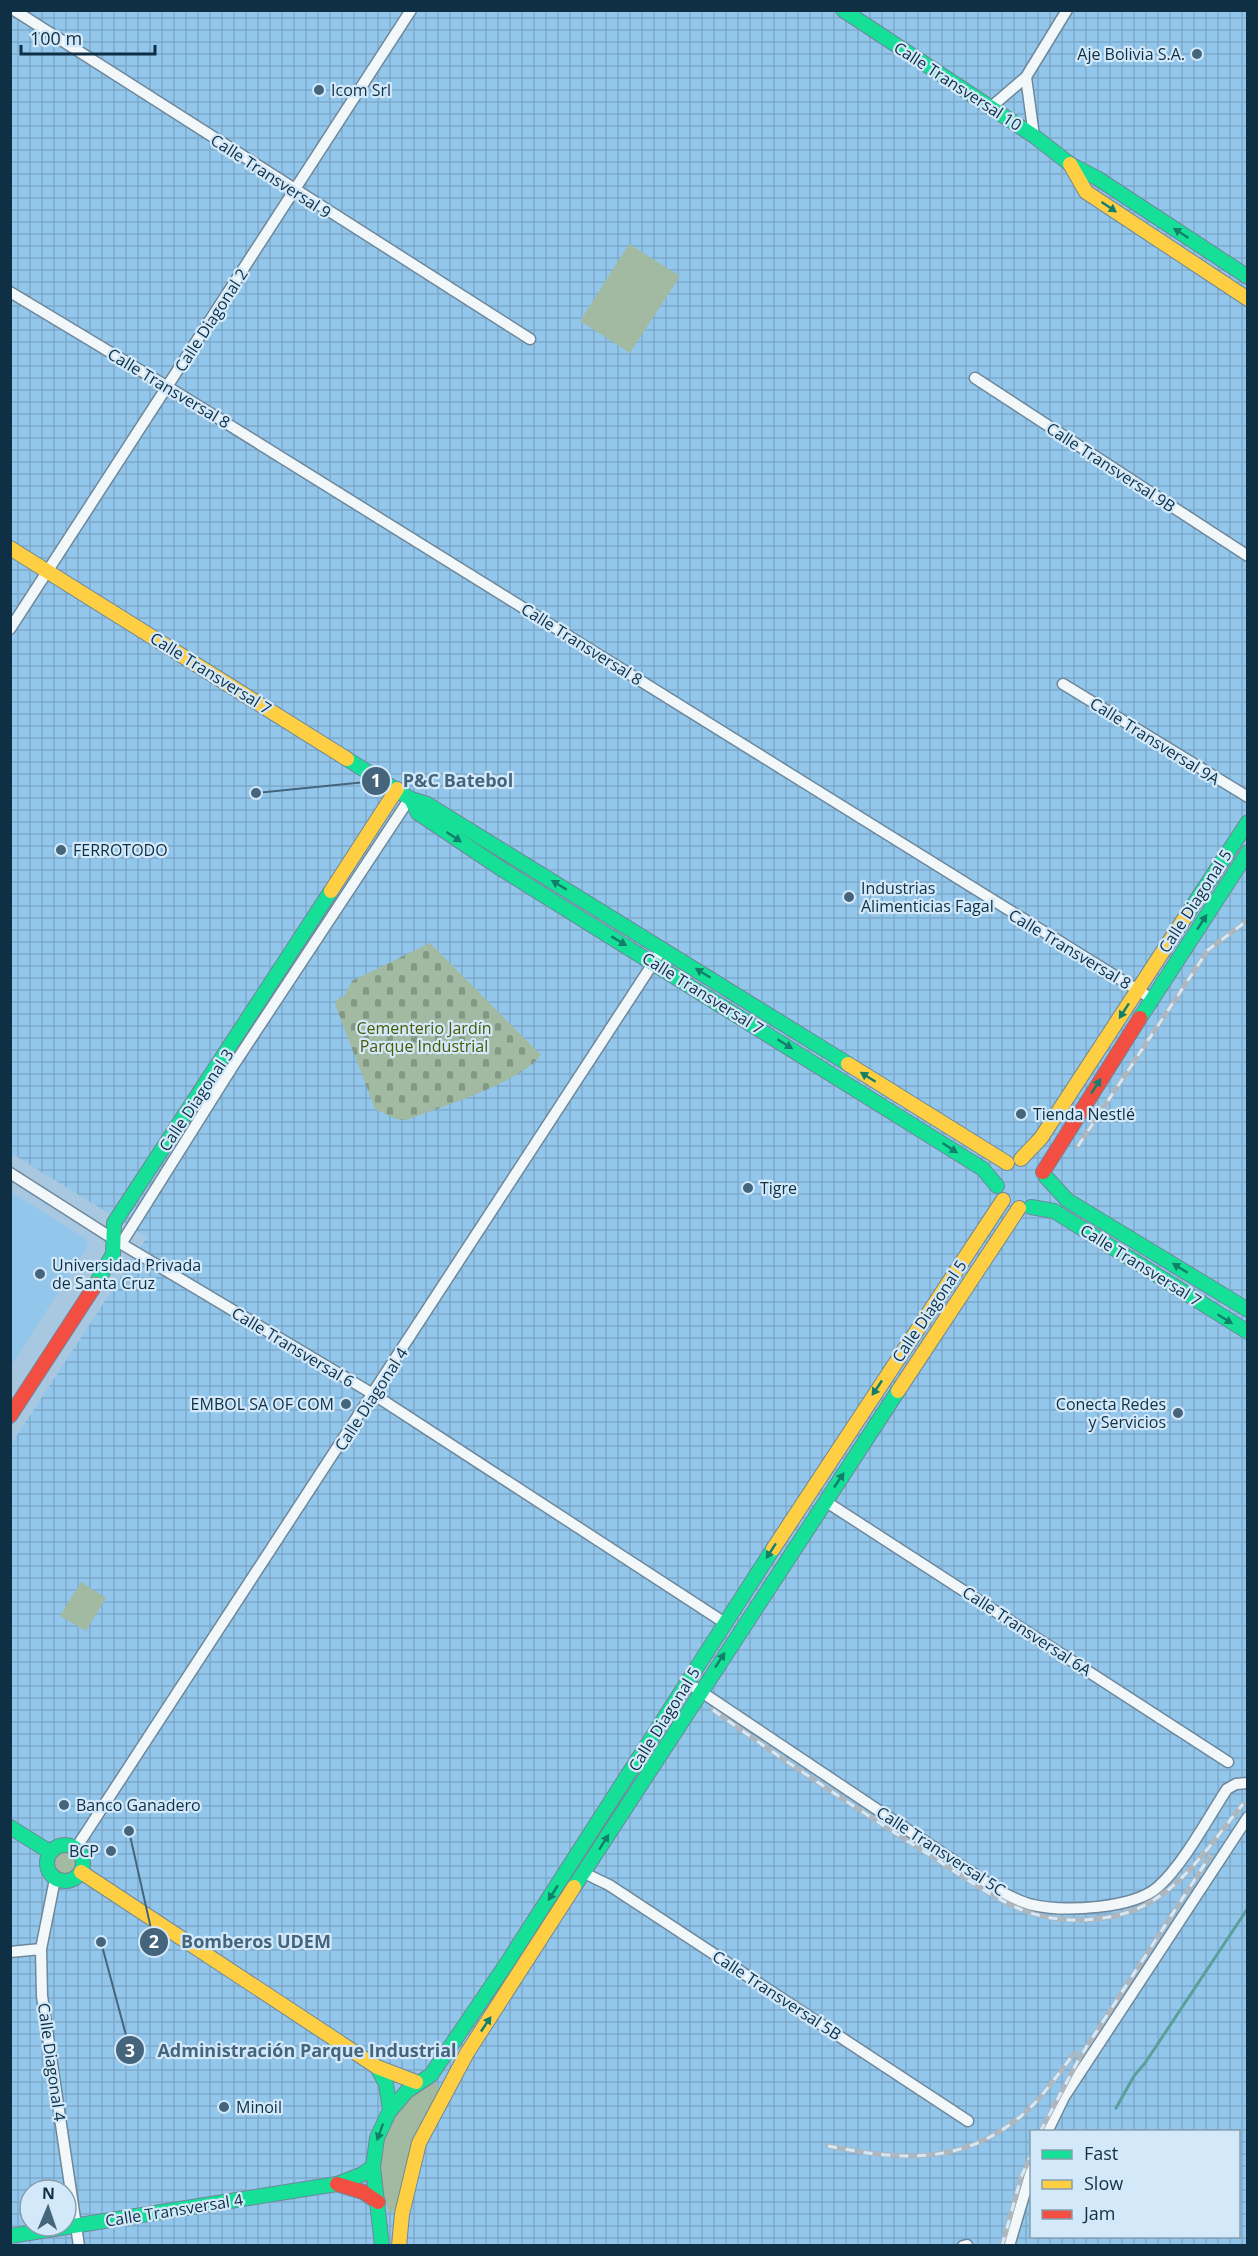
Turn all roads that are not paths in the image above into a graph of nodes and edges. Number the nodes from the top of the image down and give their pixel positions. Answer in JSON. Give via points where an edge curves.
{"nodes":[{"id":1,"x":14,"y":10,"type":"edge"},
{"id":2,"x":411,"y":10,"type":"edge"},
{"id":3,"x":843,"y":10,"type":"edge"},
{"id":4,"x":1067,"y":10,"type":"edge"},
{"id":5,"x":1026,"y":77,"type":"junction"},
{"id":6,"x":991,"y":107,"type":"junction"},
{"id":7,"x":1034,"y":136,"type":"junction"},
{"id":8,"x":1070,"y":164,"type":"junction"},
{"id":9,"x":294,"y":190,"type":"junction"},
{"id":10,"x":1217,"y":256,"type":"junction"},
{"id":11,"x":1207,"y":272,"type":"junction"},
{"id":12,"x":1248,"y":277,"type":"edge"},
{"id":13,"x":10,"y":292,"type":"edge"},
{"id":14,"x":1248,"y":299,"type":"edge"},
{"id":15,"x":530,"y":339,"type":"dead end"},
{"id":16,"x":975,"y":378,"type":"dead end"},
{"id":17,"x":168,"y":387,"type":"junction"},
{"id":18,"x":10,"y":548,"type":"edge"},
{"id":19,"x":1248,"y":556,"type":"edge"},
{"id":20,"x":48,"y":571,"type":"junction"},
{"id":21,"x":10,"y":629,"type":"edge"},
{"id":22,"x":1064,"y":684,"type":"dead end"},
{"id":23,"x":397,"y":789,"type":"junction"},
{"id":24,"x":1248,"y":797,"type":"edge"},
{"id":25,"x":411,"y":799,"type":"junction"},
{"id":26,"x":1248,"y":822,"type":"edge"},
{"id":27,"x":1248,"y":852,"type":"edge"},
{"id":28,"x":663,"y":948,"type":"junction"},
{"id":29,"x":655,"y":963,"type":"junction"},
{"id":30,"x":1138,"y":989,"type":"junction"},
{"id":31,"x":1152,"y":999,"type":"junction"},
{"id":32,"x":894,"y":1094,"type":"junction"},
{"id":33,"x":886,"y":1107,"type":"junction"},
{"id":34,"x":1021,"y":1159,"type":"junction"},
{"id":35,"x":1007,"y":1163,"type":"junction"},
{"id":36,"x":10,"y":1173,"type":"edge"},
{"id":37,"x":1045,"y":1175,"type":"junction"},
{"id":38,"x":997,"y":1186,"type":"junction"},
{"id":39,"x":1003,"y":1200,"type":"junction"},
{"id":40,"x":1025,"y":1207,"type":"junction"},
{"id":41,"x":118,"y":1242,"type":"junction"},
{"id":42,"x":1154,"y":1252,"type":"junction"},
{"id":43,"x":1145,"y":1267,"type":"junction"},
{"id":44,"x":1248,"y":1310,"type":"edge"},
{"id":45,"x":1248,"y":1332,"type":"edge"},
{"id":46,"x":373,"y":1394,"type":"junction"},
{"id":47,"x":10,"y":1416,"type":"edge"},
{"id":48,"x":849,"y":1432,"type":"junction"},
{"id":49,"x":864,"y":1443,"type":"junction"},
{"id":50,"x":825,"y":1501,"type":"junction"},
{"id":51,"x":724,"y":1623,"type":"junction"},
{"id":52,"x":687,"y":1681,"type":"junction"},
{"id":53,"x":700,"y":1691,"type":"junction"},
{"id":54,"x":639,"y":1759,"type":"junction"},
{"id":55,"x":1228,"y":1762,"type":"dead end"},
{"id":56,"x":650,"y":1769,"type":"junction"},
{"id":57,"x":1248,"y":1783,"type":"edge"},
{"id":58,"x":1248,"y":1817,"type":"edge"},
{"id":59,"x":10,"y":1827,"type":"edge"},
{"id":60,"x":76,"y":1848,"type":"junction"},
{"id":61,"x":50,"y":1852,"type":"junction"},
{"id":62,"x":81,"y":1872,"type":"junction"},
{"id":63,"x":584,"y":1873,"type":"junction"},
{"id":64,"x":55,"y":1879,"type":"junction"},
{"id":65,"x":41,"y":1949,"type":"junction"},
{"id":66,"x":10,"y":1952,"type":"edge"},
{"id":67,"x":505,"y":1966,"type":"junction"},
{"id":68,"x":518,"y":1977,"type":"junction"},
{"id":69,"x":377,"y":2067,"type":"junction"},
{"id":70,"x":432,"y":2075,"type":"junction"},
{"id":71,"x":416,"y":2082,"type":"junction"},
{"id":72,"x":445,"y":2092,"type":"junction"},
{"id":73,"x":390,"y":2110,"type":"junction"},
{"id":74,"x":968,"y":2121,"type":"dead end"},
{"id":75,"x":1048,"y":2130,"type":"edge"},
{"id":76,"x":373,"y":2166,"type":"junction"},
{"id":77,"x":1030,"y":2175,"type":"edge"},
{"id":78,"x":69,"y":2178,"type":"edge"},
{"id":79,"x":337,"y":2184,"type":"junction"},
{"id":80,"x":379,"y":2208,"type":"junction"},
{"id":81,"x":402,"y":2214,"type":"junction"},
{"id":82,"x":78,"y":2225,"type":"edge"},
{"id":83,"x":382,"y":2246,"type":"edge"},
{"id":84,"x":386,"y":2246,"type":"edge"},
{"id":85,"x":394,"y":2246,"type":"edge"},
{"id":86,"x":399,"y":2246,"type":"edge"},
{"id":87,"x":1009,"y":2246,"type":"edge"}],
"edges":[{"from":1,"to":9,"type":"street","name":"Calle Transversal 9"},
{"from":2,"to":9,"type":"street","name":"Calle Diagonal 2"},
{"from":3,"to":6,"type":"street","name":"Calle Transversal 10"},
{"from":4,"to":5,"type":"street"},
{"from":5,"to":6,"type":"street"},
{"from":5,"to":7,"type":"street"},
{"from":6,"to":7,"type":"street","name":"Calle Transversal 10"},
{"from":7,"to":8,"type":"street","name":"Calle Transversal 10"},
{"from":10,"to":8,"type":"street","name":"Calle Transversal 10","one_way":true},
{"from":8,"to":11,"type":"street","name":"Calle Transversal 10","one_way":true,"via":[[1086,192]]},
{"from":9,"to":15,"type":"street","name":"Calle Transversal 9"},
{"from":9,"to":17,"type":"street","name":"Calle Diagonal 2"},
{"from":10,"to":11,"type":"street"},
{"from":10,"to":12,"type":"street","name":"Calle Transversal 10"},
{"from":11,"to":14,"type":"street","name":"Calle Transversal 10"},
{"from":13,"to":17,"type":"street","name":"Calle Transversal 8"},
{"from":16,"to":19,"type":"street","name":"Calle Transversal 9B"},
{"from":17,"to":20,"type":"street","name":"Calle Diagonal 2"},
{"from":17,"to":30,"type":"street","name":"Calle Transversal 8"},
{"from":18,"to":20,"type":"street","name":"Calle Transversal 7"},
{"from":20,"to":21,"type":"street","name":"Calle Diagonal 2"},
{"from":20,"to":23,"type":"street","name":"Calle Transversal 7"},
{"from":22,"to":24,"type":"street","name":"Calle Transversal 9A"},
{"from":23,"to":25,"type":"street","name":"Calle Transversal 7"},
{"from":23,"to":41,"type":"street","name":"Calle Diagonal 3","via":[[114,1223]]},
{"from":28,"to":25,"type":"street","name":"Calle Transversal 7","one_way":true,"via":[[427,804]]},
{"from":25,"to":29,"type":"street","name":"Calle Transversal 7","one_way":true,"via":[[418,813]]},
{"from":25,"to":41,"type":"street"},
{"from":26,"to":30,"type":"street","name":"Calle Diagonal 5"},
{"from":31,"to":27,"type":"street","name":"Calle Diagonal 5","one_way":true},
{"from":28,"to":29,"type":"street","name":"Calle Diagonal 4"},
{"from":32,"to":28,"type":"street","name":"Calle Transversal 7","one_way":true},
{"from":29,"to":33,"type":"street","name":"Calle Transversal 7","one_way":true},
{"from":29,"to":46,"type":"street","name":"Calle Diagonal 4"},
{"from":30,"to":31,"type":"street","name":"Calle Transversal 8"},
{"from":30,"to":34,"type":"street","name":"Calle Diagonal 5","one_way":true,"via":[[1041,1138]]},
{"from":37,"to":31,"type":"street","name":"Calle Diagonal 5","one_way":true},
{"from":32,"to":33,"type":"street"},
{"from":32,"to":35,"type":"street","name":"Calle Transversal 7"},
{"from":33,"to":38,"type":"street","name":"Calle Transversal 7","one_way":true,"via":[[983,1169]]},
{"from":34,"to":35,"type":"street"},
{"from":34,"to":37,"type":"street","via":[[1034,1162]]},
{"from":35,"to":38,"type":"street","via":[[999,1173]]},
{"from":36,"to":41,"type":"street","name":"Calle Transversal 6"},
{"from":37,"to":40,"type":"street","via":[[1042,1198]]},
{"from":37,"to":42,"type":"street","name":"Calle Transversal 7","via":[[1067,1200]]},
{"from":38,"to":39,"type":"street"},
{"from":39,"to":40,"type":"street"},
{"from":39,"to":48,"type":"street","name":"Calle Diagonal 5","one_way":true},
{"from":40,"to":43,"type":"street","name":"Calle Transversal 7","via":[[1054,1211]]},
{"from":40,"to":49,"type":"street","name":"Calle Diagonal 5"},
{"from":41,"to":46,"type":"street","name":"Calle Transversal 6"},
{"from":41,"to":47,"type":"street","name":"Calle Diagonal 3","via":[[108,1266]]},
{"from":42,"to":43,"type":"street"},
{"from":44,"to":42,"type":"street","name":"Calle Transversal 7","one_way":true},
{"from":43,"to":45,"type":"street","name":"Calle Transversal 7","one_way":true},
{"from":46,"to":51,"type":"street","name":"Calle Transversal 6"},
{"from":46,"to":60,"type":"street","name":"Calle Diagonal 4"},
{"from":48,"to":49,"type":"street"},
{"from":48,"to":51,"type":"street","name":"Calle Diagonal 5","one_way":true},
{"from":50,"to":49,"type":"street","name":"Calle Diagonal 5","one_way":true},
{"from":53,"to":50,"type":"street","name":"Calle Diagonal 5","one_way":true},
{"from":50,"to":55,"type":"street","name":"Calle Transversal 6A"},
{"from":51,"to":52,"type":"street","name":"Calle Diagonal 5"},
{"from":52,"to":53,"type":"street","name":"Calle Transversal 5C"},
{"from":52,"to":54,"type":"street","name":"Calle Diagonal 5"},
{"from":53,"to":56,"type":"street","name":"Calle Diagonal 5"},
{"from":53,"to":57,"type":"street","name":"Calle Transversal 5C","via":[[999,1891],[1032,1905],[1074,1909],[1120,1904],[1157,1888],[1227,1789]]},
{"from":54,"to":56,"type":"street"},
{"from":54,"to":67,"type":"street","name":"Calle Diagonal 5","one_way":true},
{"from":63,"to":56,"type":"street","name":"Calle Diagonal 5","one_way":true},
{"from":58,"to":75,"type":"street","via":[[1071,2087]]},
{"from":59,"to":61,"type":"street"},
{"from":60,"to":61,"type":"street","via":[[59,1845]]},
{"from":60,"to":62,"type":"street","via":[[84,1861]]},
{"from":61,"to":64,"type":"street","via":[[48,1870]]},
{"from":62,"to":64,"type":"street","via":[[67,1881]]},
{"from":62,"to":69,"type":"street"},
{"from":63,"to":68,"type":"street","name":"Calle Diagonal 5"},
{"from":63,"to":74,"type":"street","name":"Calle Transversal 5B","via":[[609,1885]]},
{"from":64,"to":65,"type":"street","name":"Calle Diagonal 4"},
{"from":65,"to":66,"type":"street"},
{"from":65,"to":78,"type":"street","name":"Calle Diagonal 4","via":[[42,1996]]},
{"from":67,"to":68,"type":"street"},
{"from":67,"to":70,"type":"street","name":"Calle Diagonal 5"},
{"from":72,"to":68,"type":"street","name":"Calle Diagonal 5","one_way":true,"via":[[466,2053]]},
{"from":69,"to":71,"type":"street"},
{"from":69,"to":73,"type":"street","via":[[386,2084]]},
{"from":70,"to":71,"type":"street"},
{"from":70,"to":72,"type":"street","via":[[442,2081]]},
{"from":71,"to":73,"type":"street"},
{"from":72,"to":81,"type":"street","name":"Calle Diagonal 5","via":[[419,2143]]},
{"from":73,"to":76,"type":"street","one_way":true,"via":[[376,2145]]},
{"from":76,"to":79,"type":"street","name":"Calle Transversal 4"},
{"from":76,"to":80,"type":"street"},
{"from":77,"to":87,"type":"street"},
{"from":79,"to":80,"type":"street","name":"Calle Transversal 4","via":[[363,2192]]},
{"from":79,"to":82,"type":"street","name":"Calle Transversal 4"},
{"from":80,"to":81,"type":"street","via":[[387,2219]]},
{"from":80,"to":83,"type":"street"},
{"from":81,"to":86,"type":"street","name":"Calle Diagonal 5"},
{"from":84,"to":85,"type":"street"}]}
